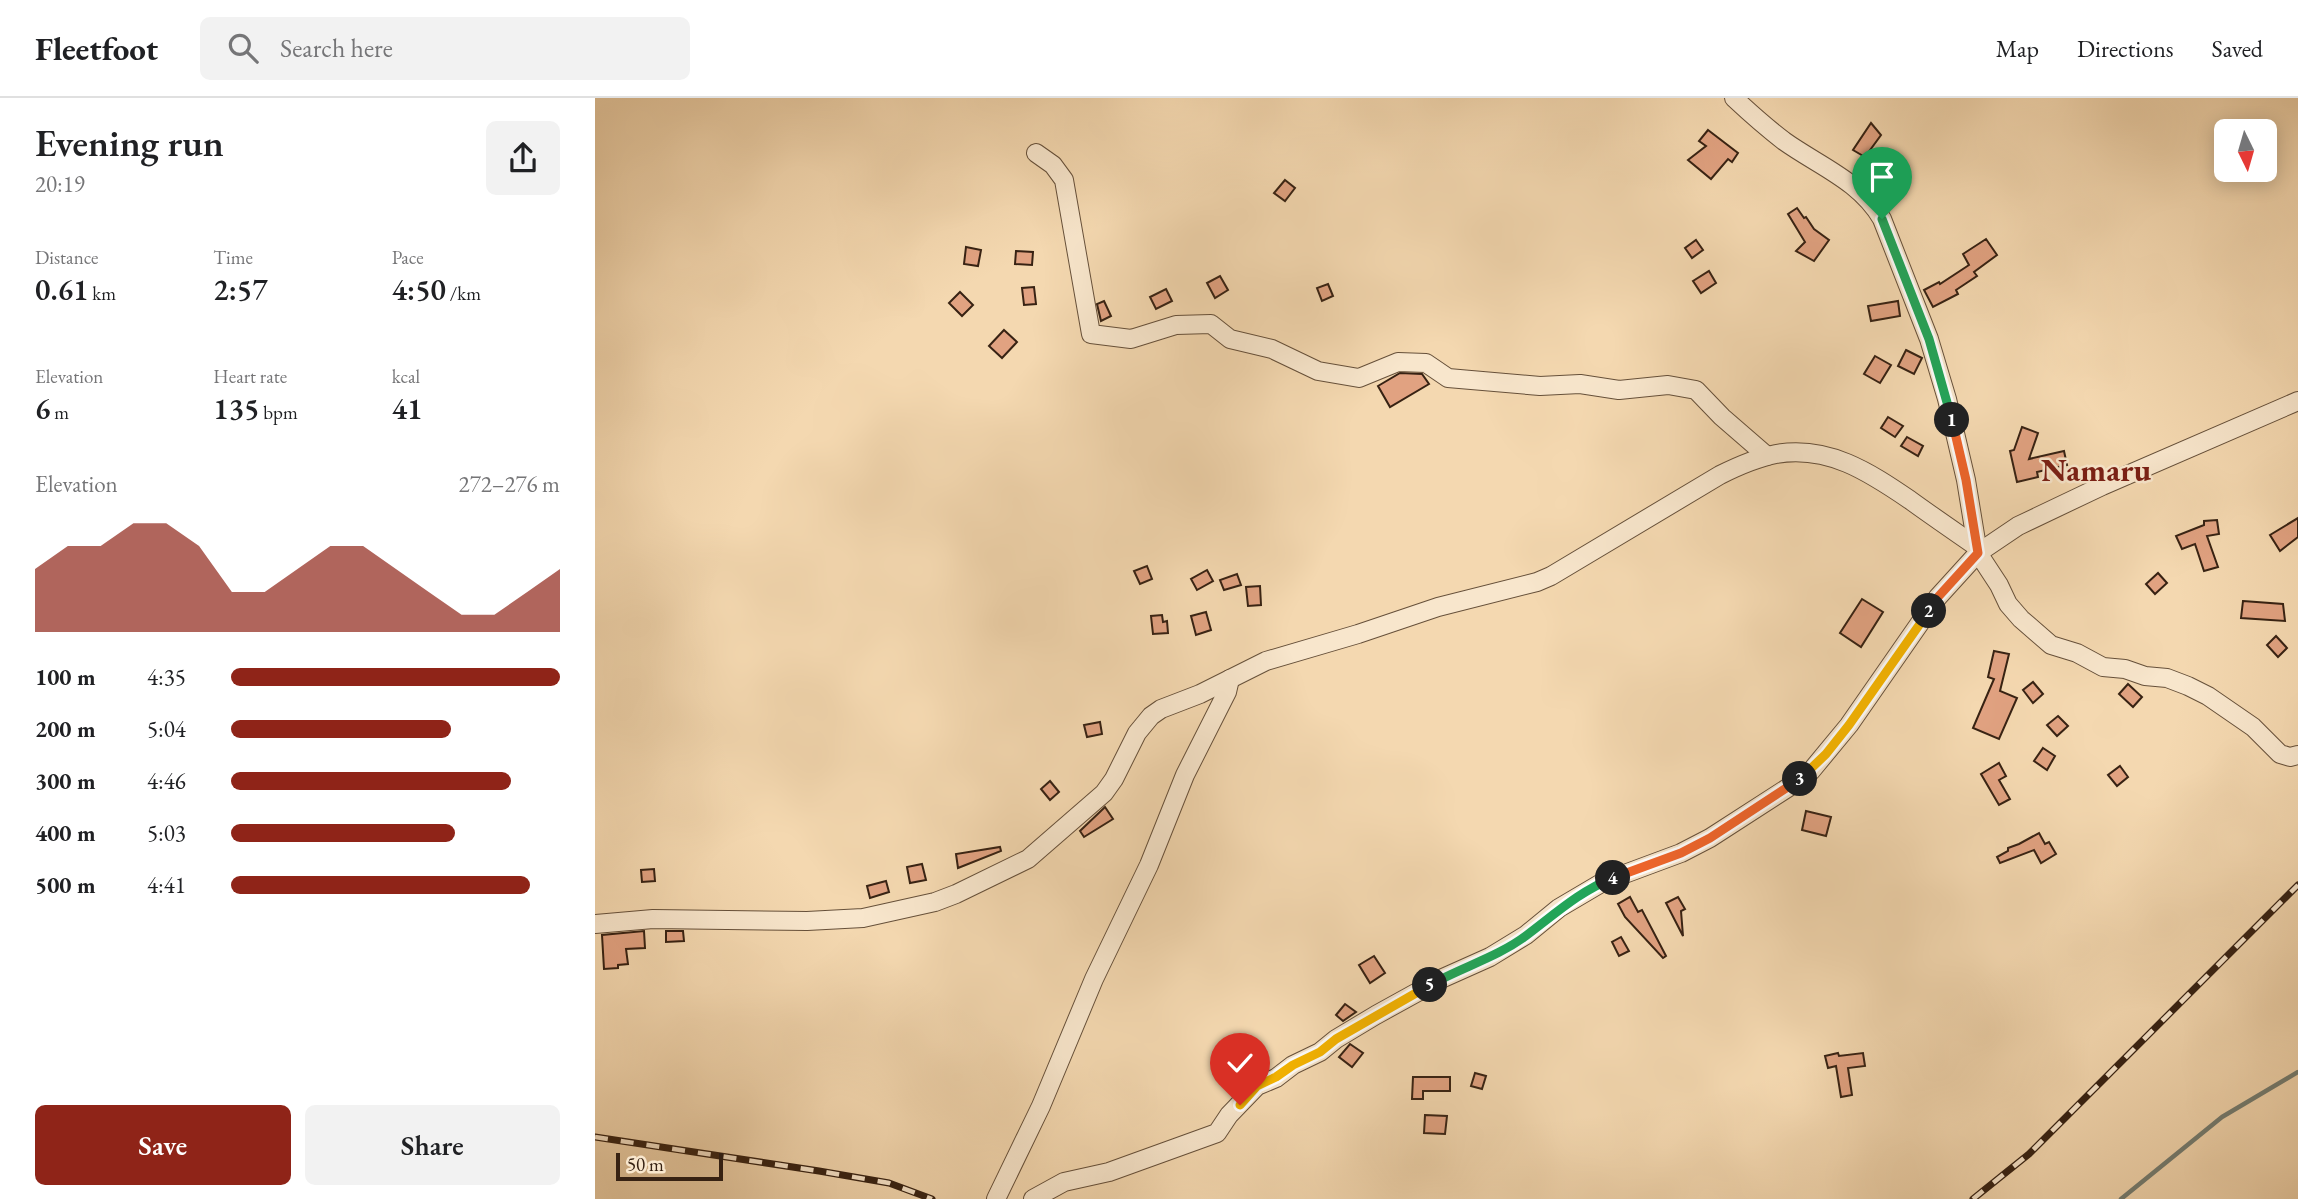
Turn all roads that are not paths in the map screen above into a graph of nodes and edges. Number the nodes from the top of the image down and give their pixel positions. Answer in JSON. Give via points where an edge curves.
{"nodes":[{"id":1,"x":1734,"y":98,"type":"edge"},
{"id":2,"x":1036,"y":153,"type":"dead end"},
{"id":3,"x":2298,"y":401,"type":"edge"},
{"id":4,"x":1767,"y":456,"type":"junction"},
{"id":5,"x":1977,"y":550,"type":"junction"},
{"id":6,"x":1230,"y":679,"type":"junction"},
{"id":7,"x":2298,"y":755,"type":"edge"},
{"id":8,"x":595,"y":924,"type":"edge"},
{"id":9,"x":996,"y":1199,"type":"edge"},
{"id":10,"x":1033,"y":1199,"type":"edge"}],
"edges":[{"from":1,"to":5,"type":"street","via":[[1785,141],[1856,188],[1882,219],[1925,327],[1947,399]]},
{"from":2,"to":4,"type":"street","via":[[1064,180],[1091,334],[1131,339],[1177,325],[1211,324],[1230,339],[1272,349],[1318,371],[1359,379],[1398,362],[1426,363],[1448,377],[1540,386],[1580,384],[1619,390],[1668,384],[1696,390]]},
{"from":3,"to":5,"type":"street","via":[[2102,486]]},
{"from":4,"to":5,"type":"street","via":[[1807,452],[1856,465]]},
{"from":4,"to":6,"type":"street","via":[[1720,475],[1537,582],[1437,607],[1291,653]]},
{"from":5,"to":7,"type":"street","via":[[2008,604],[2051,645],[2103,667],[2188,686],[2253,727],[2280,754]]},
{"from":5,"to":10,"type":"street","via":[[1938,597],[1849,725],[1811,771],[1789,788],[1681,853],[1603,882],[1490,957],[1387,1009],[1257,1086],[1217,1133],[1147,1160],[1064,1182]]},
{"from":6,"to":8,"type":"street","via":[[1151,716],[1104,793],[1028,859],[956,894],[863,918],[653,919]]},
{"from":6,"to":9,"type":"street"}]}
